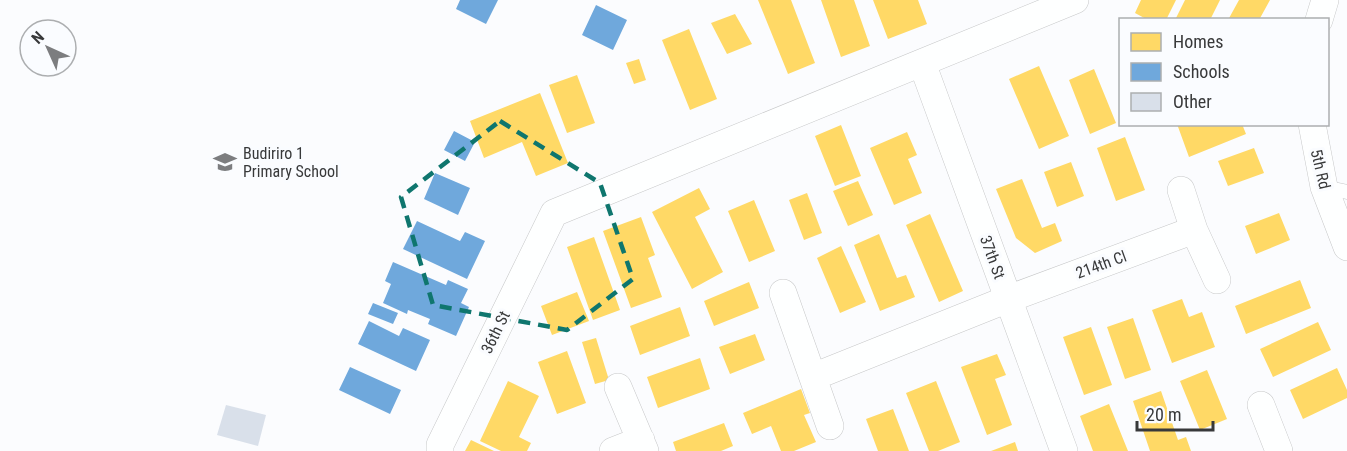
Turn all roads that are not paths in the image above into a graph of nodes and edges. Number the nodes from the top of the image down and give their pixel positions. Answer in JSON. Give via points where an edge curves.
{"nodes":[{"id":1,"x":1075,"y":0,"type":"edge"},
{"id":2,"x":1325,"y":0,"type":"edge"},
{"id":3,"x":1320,"y":18,"type":"edge"},
{"id":4,"x":922,"y":63,"type":"junction"},
{"id":5,"x":1313,"y":126,"type":"edge"},
{"id":6,"x":1335,"y":189,"type":"edge"},
{"id":7,"x":1181,"y":190,"type":"dead end"},
{"id":8,"x":1194,"y":230,"type":"junction"},
{"id":9,"x":1347,"y":247,"type":"edge"},
{"id":10,"x":1217,"y":280,"type":"dead end"},
{"id":11,"x":783,"y":292,"type":"dead end"},
{"id":12,"x":1008,"y":299,"type":"junction"},
{"id":13,"x":813,"y":377,"type":"junction"},
{"id":14,"x":618,"y":387,"type":"dead end"},
{"id":15,"x":1262,"y":405,"type":"dead end"},
{"id":16,"x":830,"y":426,"type":"dead end"},
{"id":17,"x":643,"y":446,"type":"edge"},
{"id":18,"x":440,"y":451,"type":"edge"},
{"id":19,"x":613,"y":451,"type":"edge"},
{"id":20,"x":1064,"y":451,"type":"edge"},
{"id":21,"x":1280,"y":451,"type":"edge"}],
"edges":[{"from":1,"to":4,"type":"street"},
{"from":2,"to":3,"type":"street"},
{"from":4,"to":12,"type":"street","name":"37th St"},
{"from":4,"to":18,"type":"street","name":"36th St","via":[[554,213]]},
{"from":5,"to":6,"type":"street","name":"5th Rd"},
{"from":6,"to":9,"type":"street","name":"5th Rd"},
{"from":7,"to":8,"type":"street"},
{"from":8,"to":10,"type":"street"},
{"from":8,"to":12,"type":"street","name":"214th Cl"},
{"from":11,"to":13,"type":"street"},
{"from":12,"to":13,"type":"street","name":"214th Cl"},
{"from":12,"to":20,"type":"street","name":"37th St"},
{"from":13,"to":16,"type":"street"},
{"from":14,"to":17,"type":"street"},
{"from":15,"to":21,"type":"street"},
{"from":17,"to":19,"type":"street"}]}
